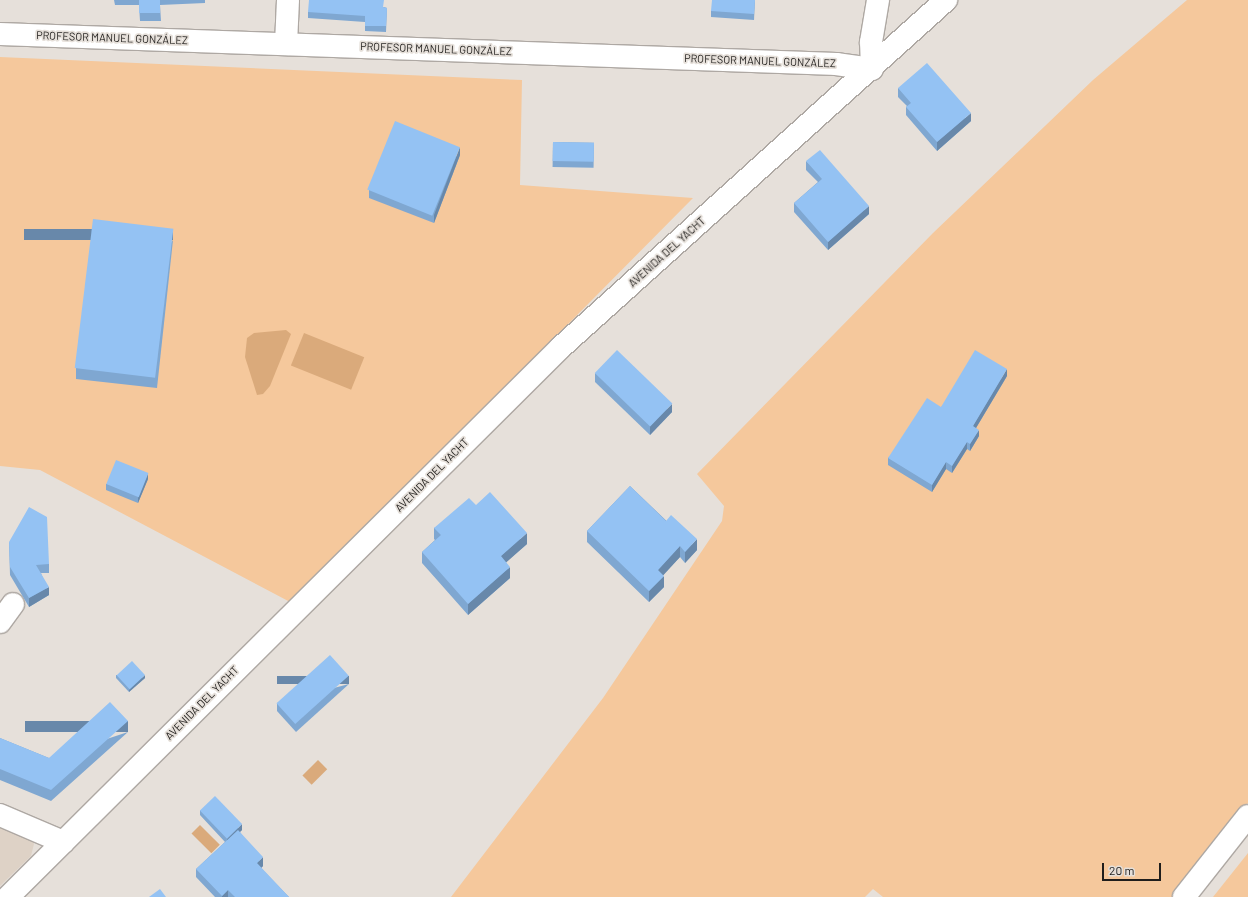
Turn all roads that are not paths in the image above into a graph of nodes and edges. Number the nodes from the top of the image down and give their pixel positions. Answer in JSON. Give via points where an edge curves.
{"nodes":[{"id":1,"x":288,"y":0,"type":"edge"},
{"id":2,"x":878,"y":0,"type":"edge"},
{"id":3,"x":946,"y":0,"type":"edge"},
{"id":4,"x":0,"y":34,"type":"edge"},
{"id":5,"x":286,"y":44,"type":"junction"},
{"id":6,"x":872,"y":69,"type":"junction"},
{"id":7,"x":13,"y":604,"type":"dead end"},
{"id":8,"x":0,"y":622,"type":"edge"},
{"id":9,"x":0,"y":815,"type":"edge"},
{"id":10,"x":1248,"y":816,"type":"edge"},
{"id":11,"x":63,"y":842,"type":"junction"},
{"id":12,"x":18,"y":894,"type":"edge"},
{"id":13,"x":1184,"y":897,"type":"edge"}],
"edges":[{"from":1,"to":5,"type":"street"},
{"from":2,"to":6,"type":"street","via":[[871,42]]},
{"from":3,"to":6,"type":"street","name":"AVENIDA DEL YACHT"},
{"from":4,"to":5,"type":"street","name":"PROFESOR MANUEL GONZÁLEZ"},
{"from":5,"to":6,"type":"street","name":"PROFESOR MANUEL GONZÁLEZ","via":[[836,64]]},
{"from":6,"to":11,"type":"street","name":"AVENIDA DEL YACHT","via":[[560,348]]},
{"from":7,"to":8,"type":"street"},
{"from":9,"to":11,"type":"street"},
{"from":10,"to":13,"type":"street"},
{"from":11,"to":12,"type":"street","name":"AVENIDA DEL YACHT"}]}
